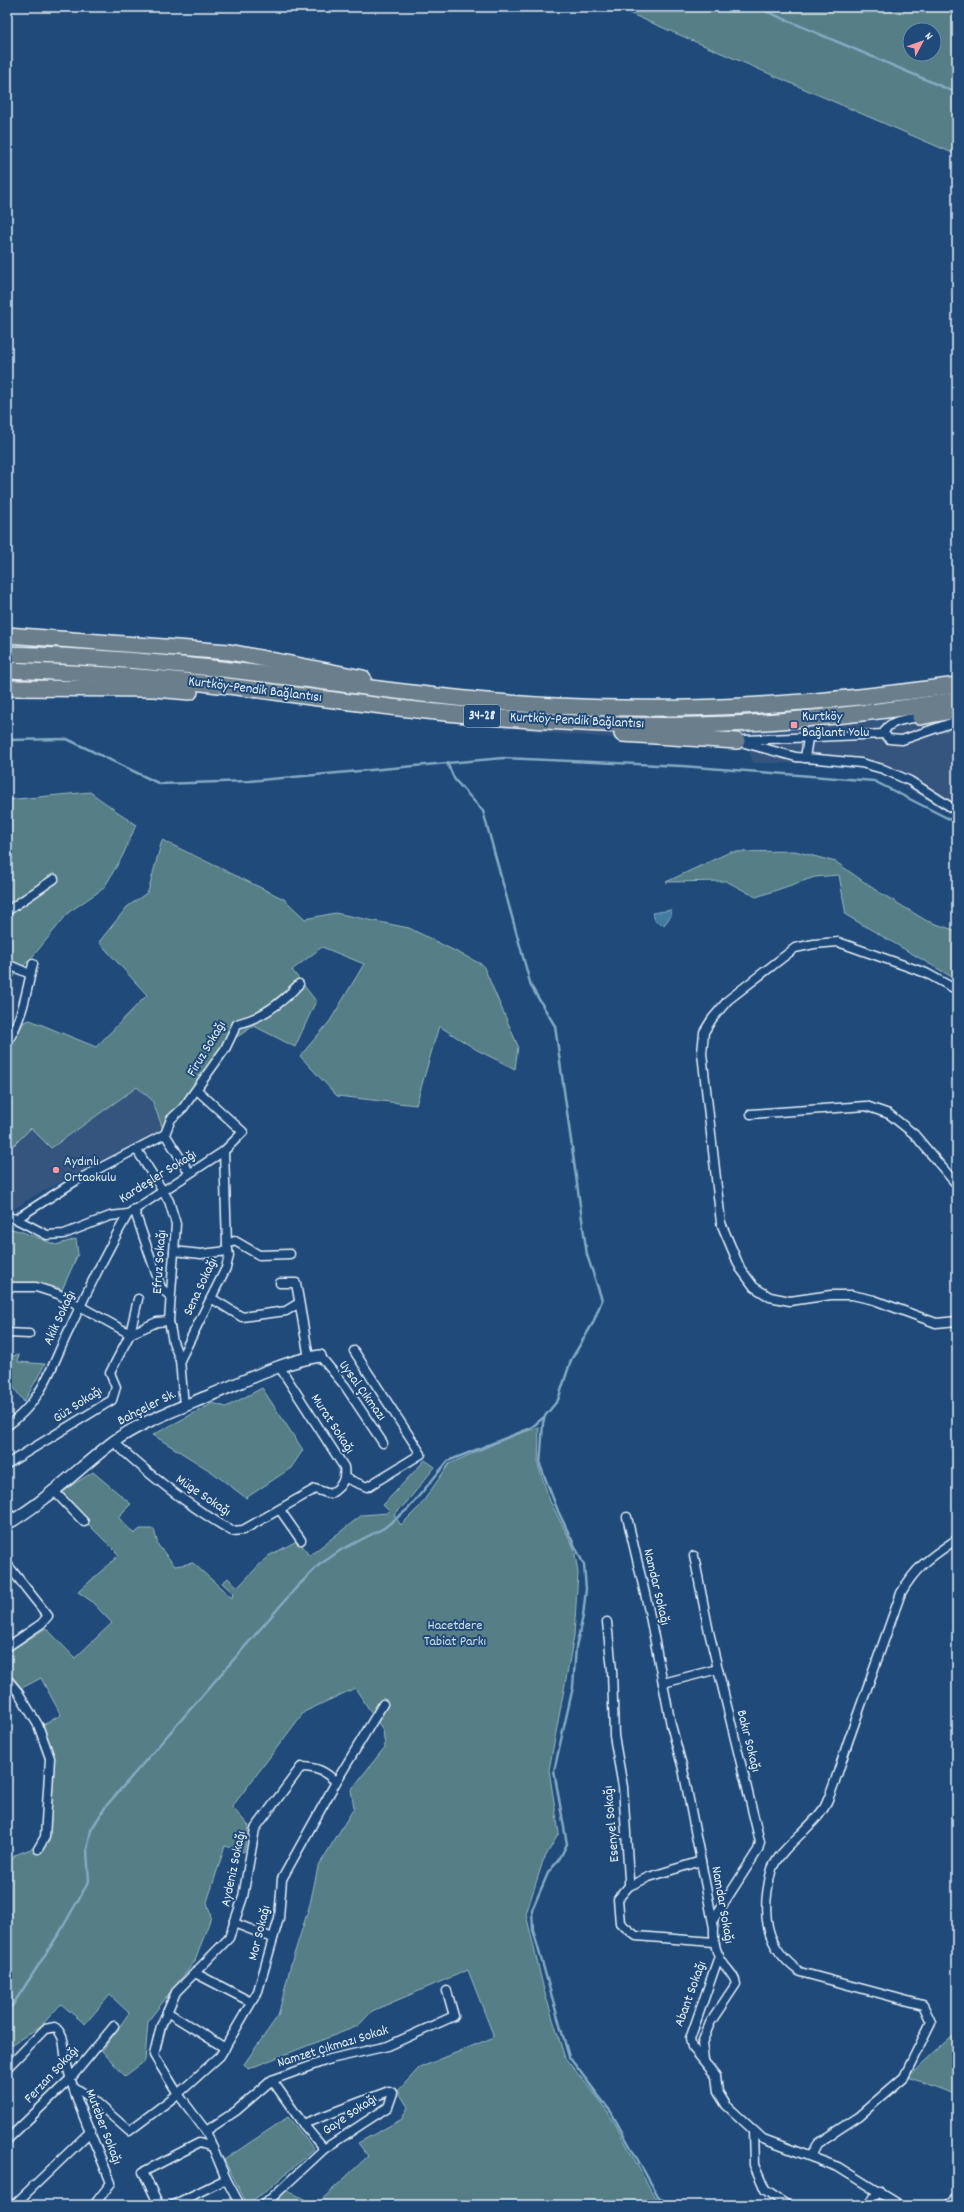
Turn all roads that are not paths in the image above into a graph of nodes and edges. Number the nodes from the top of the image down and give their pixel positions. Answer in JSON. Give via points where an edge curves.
{"nodes":[{"id":1,"x":7,"y":629,"type":"edge"},
{"id":2,"x":7,"y":635,"type":"edge"},
{"id":3,"x":76,"y":640,"type":"junction"},
{"id":4,"x":7,"y":654,"type":"edge"},
{"id":5,"x":7,"y":670,"type":"edge"},
{"id":6,"x":957,"y":685,"type":"edge"},
{"id":7,"x":7,"y":688,"type":"edge"},
{"id":8,"x":265,"y":691,"type":"junction"},
{"id":9,"x":444,"y":697,"type":"junction"},
{"id":10,"x":957,"y":700,"type":"edge"},
{"id":11,"x":957,"y":710,"type":"edge"},
{"id":12,"x":920,"y":717,"type":"joint"},
{"id":13,"x":517,"y":719,"type":"junction"},
{"id":14,"x":957,"y":721,"type":"edge"},
{"id":15,"x":884,"y":734,"type":"junction"},
{"id":16,"x":808,"y":738,"type":"junction"},
{"id":17,"x":737,"y":741,"type":"junction"},
{"id":18,"x":805,"y":758,"type":"junction"},
{"id":19,"x":957,"y":811,"type":"edge"},
{"id":20,"x":54,"y":879,"type":"dead end"},
{"id":21,"x":7,"y":911,"type":"edge"},
{"id":22,"x":7,"y":964,"type":"edge"},
{"id":23,"x":33,"y":964,"type":"dead end"},
{"id":24,"x":30,"y":974,"type":"junction"},
{"id":25,"x":299,"y":984,"type":"dead end"},
{"id":26,"x":957,"y":990,"type":"edge"},
{"id":27,"x":8,"y":1039,"type":"edge"},
{"id":28,"x":197,"y":1090,"type":"junction"},
{"id":29,"x":751,"y":1114,"type":"dead end"},
{"id":30,"x":165,"y":1134,"type":"junction"},
{"id":31,"x":137,"y":1150,"type":"junction"},
{"id":32,"x":224,"y":1150,"type":"junction"},
{"id":33,"x":189,"y":1172,"type":"junction"},
{"id":34,"x":957,"y":1185,"type":"edge"},
{"id":35,"x":162,"y":1190,"type":"junction"},
{"id":36,"x":131,"y":1212,"type":"junction"},
{"id":37,"x":7,"y":1217,"type":"edge"},
{"id":38,"x":16,"y":1219,"type":"junction"},
{"id":39,"x":227,"y":1247,"type":"junction"},
{"id":40,"x":174,"y":1251,"type":"junction"},
{"id":41,"x":290,"y":1254,"type":"dead end"},
{"id":42,"x":280,"y":1283,"type":"dead end"},
{"id":43,"x":7,"y":1287,"type":"edge"},
{"id":44,"x":170,"y":1296,"type":"junction"},
{"id":45,"x":211,"y":1298,"type":"junction"},
{"id":46,"x":138,"y":1299,"type":"dead end"},
{"id":47,"x":299,"y":1303,"type":"junction"},
{"id":48,"x":80,"y":1306,"type":"junction"},
{"id":49,"x":169,"y":1321,"type":"junction"},
{"id":50,"x":957,"y":1321,"type":"edge"},
{"id":51,"x":7,"y":1333,"type":"edge"},
{"id":52,"x":29,"y":1334,"type":"dead end"},
{"id":53,"x":130,"y":1334,"type":"junction"},
{"id":54,"x":354,"y":1351,"type":"dead end"},
{"id":55,"x":314,"y":1357,"type":"junction"},
{"id":56,"x":180,"y":1360,"type":"junction"},
{"id":57,"x":278,"y":1366,"type":"junction"},
{"id":58,"x":184,"y":1406,"type":"junction"},
{"id":59,"x":7,"y":1426,"type":"edge"},
{"id":60,"x":114,"y":1442,"type":"junction"},
{"id":61,"x":383,"y":1442,"type":"dead end"},
{"id":62,"x":7,"y":1464,"type":"edge"},
{"id":63,"x":345,"y":1478,"type":"junction"},
{"id":64,"x":53,"y":1490,"type":"junction"},
{"id":65,"x":330,"y":1494,"type":"joint"},
{"id":66,"x":280,"y":1510,"type":"junction"},
{"id":67,"x":7,"y":1511,"type":"edge"},
{"id":68,"x":627,"y":1517,"type":"dead end"},
{"id":69,"x":11,"y":1522,"type":"edge"},
{"id":70,"x":84,"y":1522,"type":"dead end"},
{"id":71,"x":957,"y":1539,"type":"edge"},
{"id":72,"x":301,"y":1540,"type":"dead end"},
{"id":73,"x":694,"y":1556,"type":"dead end"},
{"id":74,"x":7,"y":1564,"type":"edge"},
{"id":75,"x":607,"y":1622,"type":"dead end"},
{"id":76,"x":7,"y":1647,"type":"edge"},
{"id":77,"x":718,"y":1669,"type":"junction"},
{"id":78,"x":7,"y":1679,"type":"edge"},
{"id":79,"x":663,"y":1683,"type":"junction"},
{"id":80,"x":383,"y":1704,"type":"dead end"},
{"id":81,"x":336,"y":1782,"type":"junction"},
{"id":82,"x":38,"y":1849,"type":"dead end"},
{"id":83,"x":701,"y":1861,"type":"junction"},
{"id":84,"x":629,"y":1886,"type":"junction"},
{"id":85,"x":713,"y":1920,"type":"junction"},
{"id":86,"x":234,"y":1923,"type":"junction"},
{"id":87,"x":273,"y":1938,"type":"junction"},
{"id":88,"x":713,"y":1942,"type":"junction"},
{"id":89,"x":718,"y":1956,"type":"junction"},
{"id":90,"x":195,"y":1973,"type":"junction"},
{"id":91,"x":447,"y":1991,"type":"dead end"},
{"id":92,"x":251,"y":2002,"type":"junction"},
{"id":93,"x":167,"y":2012,"type":"junction"},
{"id":94,"x":114,"y":2026,"type":"dead end"},
{"id":95,"x":225,"y":2048,"type":"junction"},
{"id":96,"x":704,"y":2060,"type":"junction"},
{"id":97,"x":7,"y":2068,"type":"edge"},
{"id":98,"x":71,"y":2078,"type":"junction"},
{"id":99,"x":272,"y":2080,"type":"junction"},
{"id":100,"x":73,"y":2086,"type":"junction"},
{"id":101,"x":178,"y":2094,"type":"junction"},
{"id":102,"x":303,"y":2124,"type":"junction"},
{"id":103,"x":91,"y":2131,"type":"junction"},
{"id":104,"x":206,"y":2131,"type":"junction"},
{"id":105,"x":753,"y":2131,"type":"junction"},
{"id":106,"x":7,"y":2140,"type":"edge"},
{"id":107,"x":213,"y":2147,"type":"junction"},
{"id":108,"x":324,"y":2148,"type":"junction"},
{"id":109,"x":811,"y":2156,"type":"junction"},
{"id":110,"x":226,"y":2179,"type":"junction"},
{"id":111,"x":879,"y":2191,"type":"junction"},
{"id":112,"x":957,"y":2198,"type":"edge"},
{"id":113,"x":14,"y":2205,"type":"edge"},
{"id":114,"x":94,"y":2205,"type":"edge"},
{"id":115,"x":159,"y":2205,"type":"edge"},
{"id":116,"x":173,"y":2205,"type":"edge"},
{"id":117,"x":240,"y":2205,"type":"edge"},
{"id":118,"x":264,"y":2205,"type":"edge"},
{"id":119,"x":787,"y":2205,"type":"edge"},
{"id":120,"x":868,"y":2205,"type":"edge"},
{"id":121,"x":899,"y":2205,"type":"edge"},
{"id":122,"x":950,"y":2205,"type":"edge"}],
"edges":[{"from":1,"to":3,"type":"highway"},
{"from":2,"to":3,"type":"highway"},
{"from":3,"to":9,"type":"highway","via":[[229,652],[371,679]]},
{"from":4,"to":9,"type":"highway","name":"Kurtköy-Pendik Bağlantısı","number":"34-28","via":[[162,663]]},
{"from":5,"to":8,"type":"highway","name":"Kurtköy-Pendik Bağlantısı","number":"34-28","via":[[151,678]]},
{"from":6,"to":9,"type":"highway","name":"Kurtköy-Pendik Bağlantısı","number":"34-28","via":[[832,700],[711,708],[555,706]]},
{"from":7,"to":8,"type":"highway"},
{"from":8,"to":13,"type":"highway","name":"Kurtköy-Pendik Bağlantısı","number":"34-28"},
{"from":10,"to":13,"type":"highway","name":"Kurtköy-Pendik Bağlantısı","number":"34-28","via":[[880,712],[720,724],[631,725]]},
{"from":11,"to":12,"type":"highway"},
{"from":12,"to":15,"type":"street","via":[[891,724]]},
{"from":13,"to":17,"type":"highway","via":[[560,732]]},
{"from":14,"to":15,"type":"street","via":[[902,740],[889,739]]},
{"from":15,"to":16,"type":"street"},
{"from":16,"to":17,"type":"street"},
{"from":16,"to":18,"type":"street"},
{"from":17,"to":18,"type":"street"},
{"from":18,"to":19,"type":"street","via":[[861,763],[883,768]]},
{"from":20,"to":21,"type":"street"},
{"from":22,"to":24,"type":"street"},
{"from":23,"to":24,"type":"street"},
{"from":24,"to":27,"type":"street","via":[[24,1006]]},
{"from":25,"to":28,"type":"street","name":"Firuz Sokağı","via":[[284,1001],[249,1021],[237,1024],[225,1049]]},
{"from":26,"to":50,"type":"street","via":[[926,973],[838,942],[795,948],[728,1000],[704,1032],[702,1053],[721,1223],[740,1268],[754,1287],[770,1297],[790,1301],[831,1295],[852,1295],[874,1300],[936,1323]]},
{"from":28,"to":30,"type":"street","name":"Firuz Sokağı","via":[[183,1108],[170,1119]]},
{"from":28,"to":32,"type":"street","name":"Kardeşler Sokağı","via":[[243,1132]]},
{"from":29,"to":34,"type":"street","via":[[866,1106],[878,1110],[889,1114],[914,1134]]},
{"from":30,"to":31,"type":"street"},
{"from":30,"to":33,"type":"street"},
{"from":31,"to":35,"type":"street","name":"Efruz Sokağı"},
{"from":31,"to":38,"type":"street","via":[[78,1180]]},
{"from":32,"to":33,"type":"street","name":"Kardeşler Sokağı"},
{"from":32,"to":39,"type":"street","name":"Sena Sokağı"},
{"from":33,"to":35,"type":"street","name":"Kardeşler Sokağı"},
{"from":35,"to":36,"type":"street","name":"Kardeşler Sokağı"},
{"from":35,"to":40,"type":"street","name":"Efruz Sokağı","via":[[176,1224]]},
{"from":36,"to":38,"type":"street","name":"Kardeşler Sokağı","via":[[110,1216],[64,1234],[47,1235]]},
{"from":36,"to":44,"type":"street","via":[[161,1288]]},
{"from":36,"to":48,"type":"street","name":"Akik Sokağı","via":[[109,1247]]},
{"from":37,"to":38,"type":"street"},
{"from":39,"to":40,"type":"street","via":[[201,1254]]},
{"from":39,"to":41,"type":"street","via":[[236,1241],[259,1255]]},
{"from":39,"to":45,"type":"street","name":"Sena Sokağı","via":[[229,1256],[226,1268]]},
{"from":40,"to":44,"type":"street","name":"Efruz Sokağı"},
{"from":42,"to":47,"type":"street","via":[[296,1283]]},
{"from":43,"to":48,"type":"street","via":[[36,1287],[58,1294]]},
{"from":44,"to":49,"type":"street","name":"Efruz Sokağı"},
{"from":45,"to":47,"type":"street","via":[[242,1317],[286,1311]]},
{"from":45,"to":56,"type":"street","name":"Sena Sokağı","via":[[194,1337]]},
{"from":46,"to":53,"type":"street","name":"Güz Sokağı"},
{"from":47,"to":55,"type":"street"},
{"from":48,"to":53,"type":"street"},
{"from":48,"to":59,"type":"street","name":"Akik Sokağı","via":[[49,1376],[23,1415]]},
{"from":49,"to":53,"type":"street","via":[[157,1322]]},
{"from":49,"to":56,"type":"street","name":"Efruz Sokağı"},
{"from":51,"to":52,"type":"street"},
{"from":53,"to":62,"type":"street","name":"Güz Sokağı","via":[[110,1373],[116,1387],[112,1400]]},
{"from":54,"to":63,"type":"street","via":[[422,1454],[367,1487]]},
{"from":55,"to":57,"type":"street","name":"Bahçeler Sk."},
{"from":55,"to":61,"type":"street","name":"Uysal Çıkmazı","via":[[345,1386]]},
{"from":56,"to":58,"type":"street"},
{"from":57,"to":58,"type":"street","name":"Bahçeler Sk."},
{"from":57,"to":63,"type":"street","name":"Murat Sokağı","via":[[344,1467]]},
{"from":58,"to":60,"type":"street","name":"Bahçeler Sk."},
{"from":60,"to":64,"type":"street","name":"Bahçeler Sk."},
{"from":60,"to":66,"type":"street","name":"Müge Sokağı","via":[[163,1485],[232,1531],[243,1530]]},
{"from":63,"to":65,"type":"street","name":"Murat Sokağı","via":[[339,1489]]},
{"from":64,"to":69,"type":"street","name":"Bahçeler Sk."},
{"from":64,"to":70,"type":"street"},
{"from":65,"to":66,"type":"street","name":"Müge Sokağı","via":[[315,1489]]},
{"from":66,"to":72,"type":"street"},
{"from":67,"to":69,"type":"street"},
{"from":68,"to":79,"type":"street","name":"Namdar Sokağı"},
{"from":71,"to":109,"type":"street","via":[[921,1564],[911,1575],[901,1593],[825,1806],[786,1849],[772,1870],[768,1894],[768,1928],[774,1945],[784,1960],[800,1972],[923,2005],[932,2022],[904,2077],[859,2116],[818,2143]]},
{"from":73,"to":77,"type":"street","name":"Bakır Sokağı"},
{"from":74,"to":76,"type":"street","via":[[48,1616],[41,1624]]},
{"from":75,"to":84,"type":"street","name":"Esenyel Sokağı","via":[[612,1670],[614,1736],[623,1787]]},
{"from":77,"to":79,"type":"street"},
{"from":77,"to":85,"type":"street","name":"Bakır Sokağı","via":[[760,1842],[756,1854]]},
{"from":78,"to":82,"type":"street","via":[[38,1725],[50,1758],[45,1837]]},
{"from":79,"to":83,"type":"street","name":"Namdar Sokağı"},
{"from":80,"to":81,"type":"street","name":"Mor Sokağı"},
{"from":81,"to":86,"type":"street","name":"Aydeniz Sokağı","via":[[326,1772],[313,1767],[301,1767],[269,1809],[255,1829],[244,1896]]},
{"from":81,"to":87,"type":"street","name":"Mor Sokağı","via":[[282,1879],[279,1918]]},
{"from":83,"to":84,"type":"street"},
{"from":83,"to":85,"type":"street","name":"Namdar Sokağı"},
{"from":84,"to":88,"type":"street","via":[[618,1899],[620,1923],[636,1936]]},
{"from":85,"to":88,"type":"street","name":"Namdar Sokağı"},
{"from":86,"to":87,"type":"street"},
{"from":86,"to":90,"type":"street","name":"Aydeniz Sokağı","via":[[229,1938]]},
{"from":87,"to":92,"type":"street","name":"Mor Sokağı","via":[[258,1991]]},
{"from":88,"to":89,"type":"street","name":"Namdar Sokağı"},
{"from":89,"to":96,"type":"street","name":"Abant Sokağı","via":[[690,2039],[692,2047]]},
{"from":89,"to":96,"type":"street","name":"Namdar Sokağı","via":[[735,1978],[736,1984],[710,2023],[702,2043]]},
{"from":90,"to":92,"type":"street"},
{"from":90,"to":93,"type":"street","name":"Aydeniz Sokağı","via":[[176,1992]]},
{"from":91,"to":99,"type":"street","name":"Namzet Çıkmazı Sokak","via":[[454,2016],[388,2046],[330,2059]]},
{"from":92,"to":95,"type":"street","name":"Mor Sokağı"},
{"from":93,"to":95,"type":"street"},
{"from":93,"to":101,"type":"street","name":"Aydeniz Sokağı","via":[[154,2055]]},
{"from":94,"to":98,"type":"street","name":"Ferzan Sokağı"},
{"from":95,"to":101,"type":"street","name":"Mor Sokağı","via":[[220,2056]]},
{"from":96,"to":105,"type":"street","via":[[716,2076],[718,2092],[726,2105]]},
{"from":97,"to":98,"type":"street","name":"Muteber Sokağı","via":[[45,2029],[55,2027],[62,2033]]},
{"from":98,"to":100,"type":"street","name":"Muteber Sokağı"},
{"from":98,"to":106,"type":"street","name":"Ferzan Sokağı"},
{"from":99,"to":102,"type":"street"},
{"from":99,"to":104,"type":"street","name":"Namzet Çıkmazı Sokak","via":[[236,2111]]},
{"from":100,"to":101,"type":"street","name":"Mor Sokağı","via":[[94,2100],[129,2131]]},
{"from":100,"to":103,"type":"street","name":"Muteber Sokağı"},
{"from":101,"to":104,"type":"street","name":"Aydeniz Sokağı"},
{"from":102,"to":108,"type":"street"},
{"from":102,"to":108,"type":"street","name":"Gaye Sokağı","via":[[388,2091],[393,2093],[388,2107]]},
{"from":103,"to":113,"type":"street"},
{"from":103,"to":114,"type":"street","name":"Muteber Sokağı","via":[[111,2183]]},
{"from":104,"to":107,"type":"street","name":"Aydeniz Sokağı"},
{"from":105,"to":109,"type":"street","via":[[763,2138]]},
{"from":105,"to":119,"type":"street","via":[[754,2165],[765,2190]]},
{"from":107,"to":110,"type":"street","name":"Aydeniz Sokağı"},
{"from":107,"to":115,"type":"street","via":[[199,2143],[143,2172]]},
{"from":108,"to":118,"type":"street","name":"Gaye Sokağı"},
{"from":109,"to":111,"type":"street","via":[[838,2167]]},
{"from":110,"to":116,"type":"street"},
{"from":110,"to":117,"type":"street","name":"Aydeniz Sokağı"},
{"from":111,"to":120,"type":"street"},
{"from":111,"to":121,"type":"street"},
{"from":112,"to":122,"type":"street"}]}
